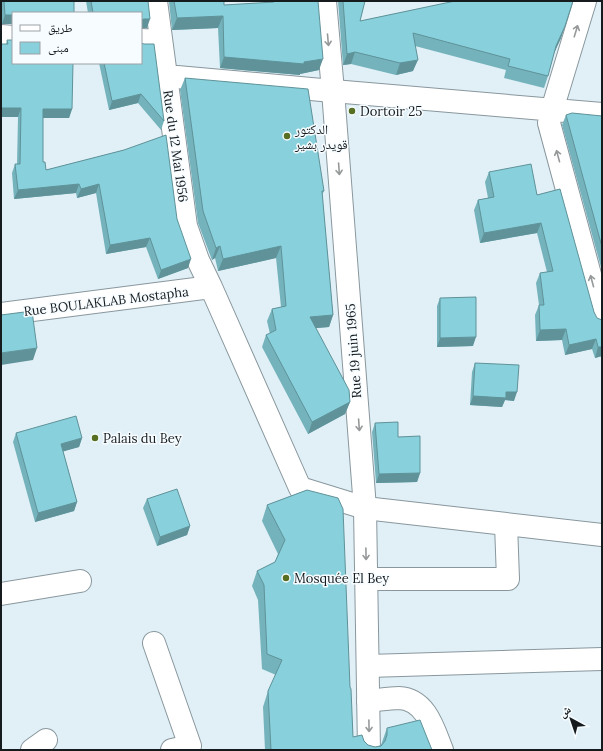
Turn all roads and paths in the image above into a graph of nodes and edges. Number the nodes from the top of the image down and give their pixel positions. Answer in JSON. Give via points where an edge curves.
{"nodes":[{"id":1,"x":156,"y":1,"type":"edge"},
{"id":2,"x":325,"y":1,"type":"edge"},
{"id":3,"x":585,"y":1,"type":"edge"},
{"id":4,"x":1,"y":36,"type":"edge"},
{"id":5,"x":12,"y":37,"type":"edge"},
{"id":6,"x":151,"y":41,"type":"edge"},
{"id":7,"x":166,"y":76,"type":"junction"},
{"id":8,"x":333,"y":91,"type":"junction"},
{"id":9,"x":552,"y":110,"type":"junction"},
{"id":10,"x":602,"y":114,"type":"edge"},
{"id":11,"x":211,"y":287,"type":"junction"},
{"id":12,"x":1,"y":314,"type":"edge"},
{"id":13,"x":602,"y":319,"type":"edge"},
{"id":14,"x":365,"y":508,"type":"junction"},
{"id":15,"x":506,"y":524,"type":"junction"},
{"id":16,"x":602,"y":535,"type":"edge"},
{"id":17,"x":367,"y":579,"type":"junction"},
{"id":18,"x":80,"y":581,"type":"dead end"},
{"id":19,"x":1,"y":594,"type":"edge"},
{"id":20,"x":154,"y":643,"type":"dead end"},
{"id":21,"x":602,"y":659,"type":"edge"},
{"id":22,"x":368,"y":666,"type":"junction"},
{"id":23,"x":368,"y":701,"type":"junction"},
{"id":24,"x":172,"y":750,"type":"edge"},
{"id":25,"x":369,"y":750,"type":"edge"},
{"id":26,"x":442,"y":750,"type":"edge"}],
"edges":[{"from":1,"to":6,"type":"street","name":"Rue du 12 Mai 1956"},
{"from":2,"to":8,"type":"street","name":"Rue 19 juin 1965","one_way":true},
{"from":9,"to":3,"type":"street","one_way":true},
{"from":4,"to":5,"type":"street"},
{"from":6,"to":7,"type":"street","name":"Rue du 12 Mai 1956"},
{"from":7,"to":8,"type":"street"},
{"from":7,"to":11,"type":"street","name":"Rue du 12 Mai 1956","via":[[186,226]]},
{"from":8,"to":9,"type":"street"},
{"from":8,"to":14,"type":"street","name":"Rue 19 juin 1965","one_way":true},
{"from":9,"to":10,"type":"street"},
{"from":13,"to":9,"type":"street","one_way":true,"via":[[549,123]]},
{"from":11,"to":12,"type":"street","name":"Rue BOULAKLAB Mostapha"},
{"from":11,"to":14,"type":"street","name":"Rue du 12 Mai 1956","via":[[300,488]]},
{"from":14,"to":15,"type":"street","name":"Rue du 12 Mai 1956"},
{"from":14,"to":17,"type":"street","name":"Rue 19 juin 1965","one_way":true},
{"from":15,"to":16,"type":"street","name":"Rue du 12 Mai 1956"},
{"from":15,"to":17,"type":"street","via":[[508,579]]},
{"from":17,"to":22,"type":"street","name":"Rue 19 juin 1965"},
{"from":18,"to":19,"type":"street"},
{"from":20,"to":24,"type":"street","via":[[190,746]]},
{"from":21,"to":22,"type":"street"},
{"from":22,"to":23,"type":"street","name":"Rue 19 juin 1965"},
{"from":23,"to":25,"type":"street","name":"Rue 19 juin 1965","one_way":true},
{"from":23,"to":26,"type":"street","via":[[400,698],[415,703],[426,713]]}]}
